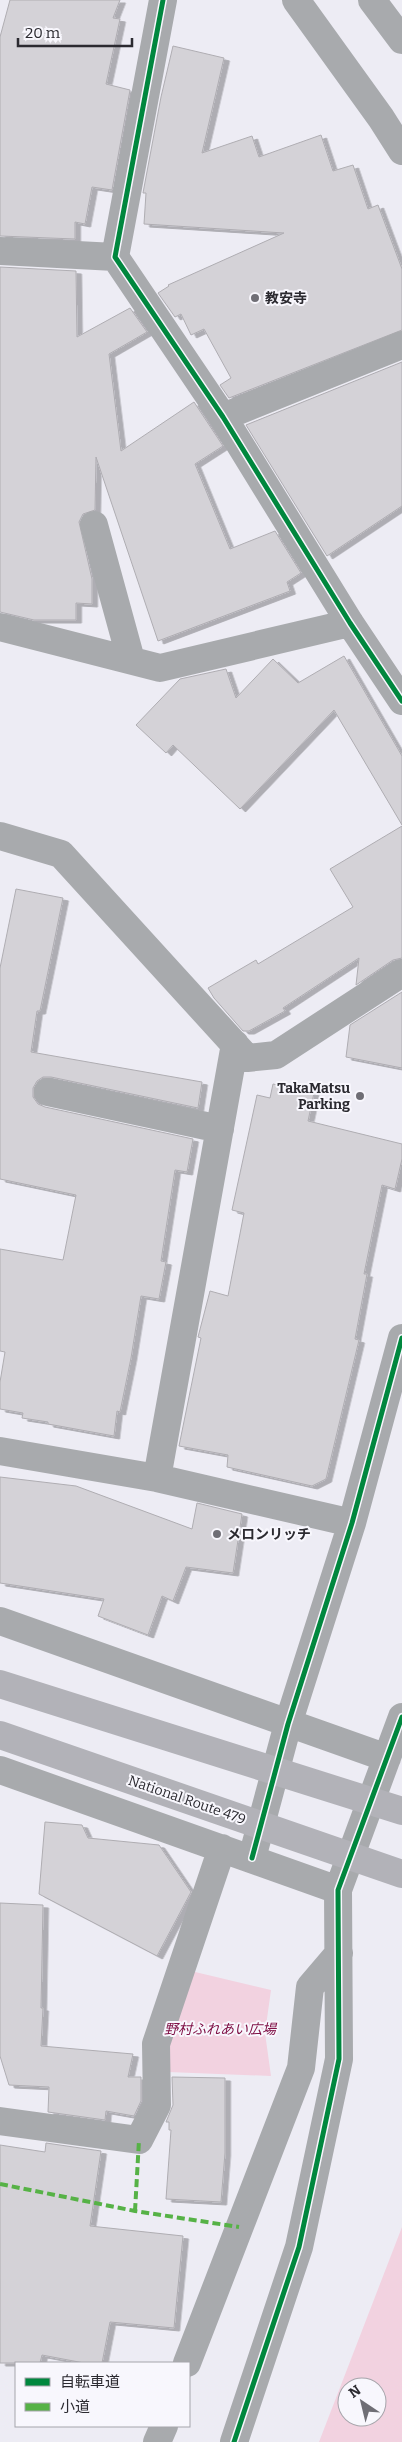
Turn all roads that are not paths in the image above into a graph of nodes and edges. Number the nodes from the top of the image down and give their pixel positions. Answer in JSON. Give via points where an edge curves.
{"nodes":[{"id":1,"x":163,"y":0,"type":"edge"},
{"id":2,"x":296,"y":0,"type":"edge"},
{"id":3,"x":372,"y":0,"type":"edge"},
{"id":4,"x":402,"y":40,"type":"edge"},
{"id":5,"x":402,"y":151,"type":"edge"},
{"id":6,"x":0,"y":251,"type":"edge"},
{"id":7,"x":115,"y":257,"type":"junction"},
{"id":8,"x":402,"y":345,"type":"edge"},
{"id":9,"x":223,"y":417,"type":"junction"},
{"id":10,"x":94,"y":525,"type":"dead end"},
{"id":11,"x":350,"y":623,"type":"junction"},
{"id":12,"x":0,"y":627,"type":"edge"},
{"id":13,"x":131,"y":660,"type":"junction"},
{"id":14,"x":402,"y":700,"type":"edge"},
{"id":15,"x":0,"y":836,"type":"edge"},
{"id":16,"x":402,"y":973,"type":"edge"},
{"id":17,"x":235,"y":1044,"type":"junction"},
{"id":18,"x":48,"y":1092,"type":"dead end"},
{"id":19,"x":220,"y":1129,"type":"junction"},
{"id":20,"x":402,"y":1338,"type":"edge"},
{"id":21,"x":0,"y":1451,"type":"edge"},
{"id":22,"x":157,"y":1478,"type":"junction"},
{"id":23,"x":352,"y":1523,"type":"junction"},
{"id":24,"x":0,"y":1621,"type":"edge"},
{"id":25,"x":0,"y":1684,"type":"edge"},
{"id":26,"x":402,"y":1717,"type":"edge"},
{"id":27,"x":288,"y":1724,"type":"junction"},
{"id":28,"x":0,"y":1735,"type":"edge"},
{"id":29,"x":387,"y":1758,"type":"junction"},
{"id":30,"x":0,"y":1770,"type":"edge"},
{"id":31,"x":402,"y":1811,"type":"edge"},
{"id":32,"x":222,"y":1848,"type":"junction"},
{"id":33,"x":252,"y":1858,"type":"junction"},
{"id":34,"x":402,"y":1874,"type":"edge"},
{"id":35,"x":338,"y":1890,"type":"junction"},
{"id":36,"x":339,"y":1954,"type":"junction"},
{"id":37,"x":0,"y":2121,"type":"edge"},
{"id":38,"x":187,"y":2362,"type":"edge"},
{"id":39,"x":164,"y":2427,"type":"edge"},
{"id":40,"x":157,"y":2442,"type":"edge"},
{"id":41,"x":234,"y":2442,"type":"edge"}],
"edges":[{"from":1,"to":7,"type":"street"},
{"from":2,"to":5,"type":"street"},
{"from":3,"to":4,"type":"street"},
{"from":6,"to":7,"type":"street"},
{"from":7,"to":9,"type":"street"},
{"from":8,"to":9,"type":"street"},
{"from":9,"to":11,"type":"street"},
{"from":10,"to":13,"type":"street"},
{"from":11,"to":13,"type":"street","via":[[160,668]]},
{"from":11,"to":14,"type":"street"},
{"from":12,"to":13,"type":"street"},
{"from":15,"to":17,"type":"street","via":[[61,854]]},
{"from":16,"to":17,"type":"street","via":[[276,1055],[247,1058]]},
{"from":17,"to":19,"type":"street"},
{"from":18,"to":19,"type":"street"},
{"from":19,"to":22,"type":"street"},
{"from":20,"to":23,"type":"street"},
{"from":21,"to":22,"type":"street"},
{"from":22,"to":23,"type":"street"},
{"from":23,"to":27,"type":"street"},
{"from":24,"to":27,"type":"street"},
{"from":25,"to":31,"type":"highway","bridge":true},
{"from":26,"to":29,"type":"street"},
{"from":27,"to":29,"type":"street"},
{"from":27,"to":33,"type":"street"},
{"from":28,"to":34,"type":"highway","name":"National Route 479","bridge":true},
{"from":29,"to":35,"type":"street"},
{"from":30,"to":32,"type":"street"},
{"from":32,"to":33,"type":"street"},
{"from":32,"to":37,"type":"street","via":[[156,2044],[157,2105],[139,2140]]},
{"from":33,"to":35,"type":"street"},
{"from":35,"to":36,"type":"street"},
{"from":36,"to":38,"type":"street","via":[[310,1987],[301,2068]]},
{"from":36,"to":41,"type":"street","via":[[339,2059],[299,2247]]},
{"from":39,"to":40,"type":"street"}]}
